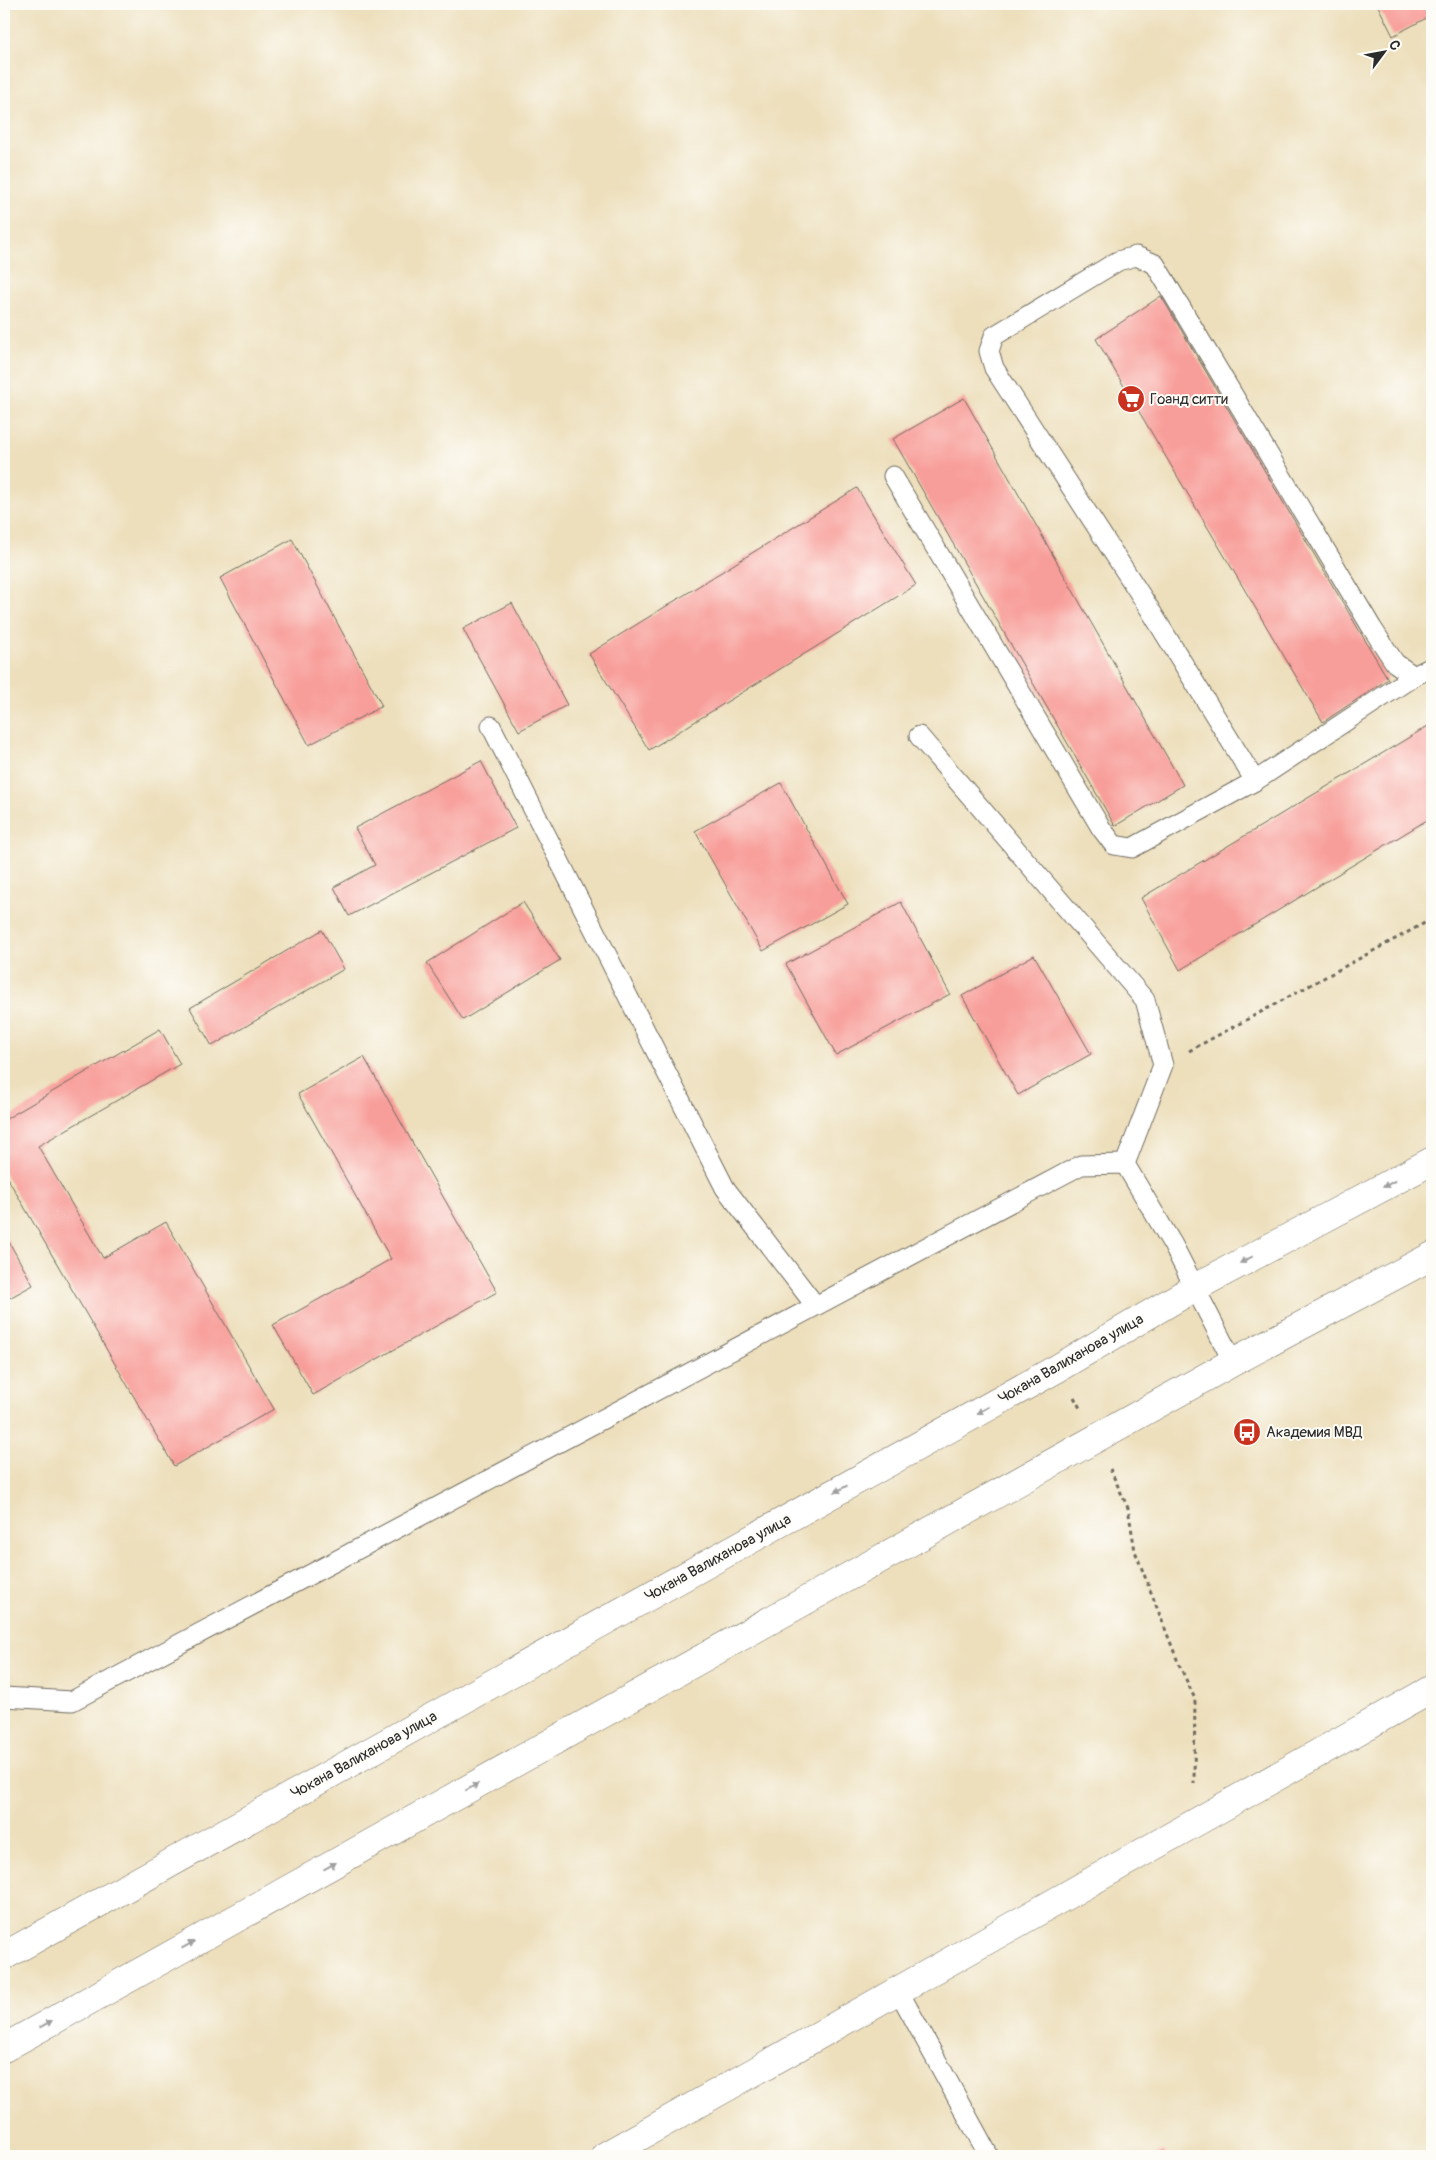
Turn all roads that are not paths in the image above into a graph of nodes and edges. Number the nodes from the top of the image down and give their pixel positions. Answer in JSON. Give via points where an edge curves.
{"nodes":[{"id":1,"x":893,"y":476,"type":"dead end"},
{"id":2,"x":1432,"y":667,"type":"edge"},
{"id":3,"x":1414,"y":676,"type":"junction"},
{"id":4,"x":491,"y":726,"type":"dead end"},
{"id":5,"x":919,"y":736,"type":"dead end"},
{"id":6,"x":1255,"y":781,"type":"junction"},
{"id":7,"x":1432,"y":1161,"type":"edge"},
{"id":8,"x":1125,"y":1164,"type":"junction"},
{"id":9,"x":1432,"y":1256,"type":"edge"},
{"id":10,"x":1194,"y":1288,"type":"junction"},
{"id":11,"x":815,"y":1305,"type":"junction"},
{"id":12,"x":1233,"y":1362,"type":"junction"},
{"id":13,"x":1432,"y":1689,"type":"edge"},
{"id":14,"x":4,"y":1697,"type":"edge"},
{"id":15,"x":4,"y":1956,"type":"edge"},
{"id":16,"x":898,"y":1990,"type":"junction"},
{"id":17,"x":4,"y":2048,"type":"edge"},
{"id":18,"x":605,"y":2156,"type":"edge"},
{"id":19,"x":989,"y":2156,"type":"edge"}],
"edges":[{"from":1,"to":6,"type":"lane","via":[[1101,828],[1114,844],[1132,848]]},
{"from":2,"to":3,"type":"lane"},
{"from":3,"to":6,"type":"lane"},
{"from":3,"to":6,"type":"lane","via":[[1395,663],[1372,628],[1155,264],[1136,256],[1118,262],[994,336],[989,351],[994,368],[1143,599]]},
{"from":4,"to":11,"type":"lane","via":[[725,1188]]},
{"from":5,"to":8,"type":"lane","via":[[1145,1000],[1163,1065]]},
{"from":7,"to":10,"type":"main road","name":"Чокана Валиханова улица","one_way":true},
{"from":8,"to":10,"type":"lane"},
{"from":8,"to":11,"type":"lane","via":[[1081,1165]]},
{"from":9,"to":12,"type":"main road"},
{"from":10,"to":12,"type":"lane"},
{"from":10,"to":15,"type":"main road","name":"Чокана Валиханова улица","one_way":true,"via":[[1058,1368]]},
{"from":11,"to":14,"type":"lane","via":[[72,1700]]},
{"from":17,"to":12,"type":"main road","one_way":true},
{"from":13,"to":16,"type":"main road"},
{"from":16,"to":18,"type":"main road"},
{"from":16,"to":19,"type":"lane"}]}
